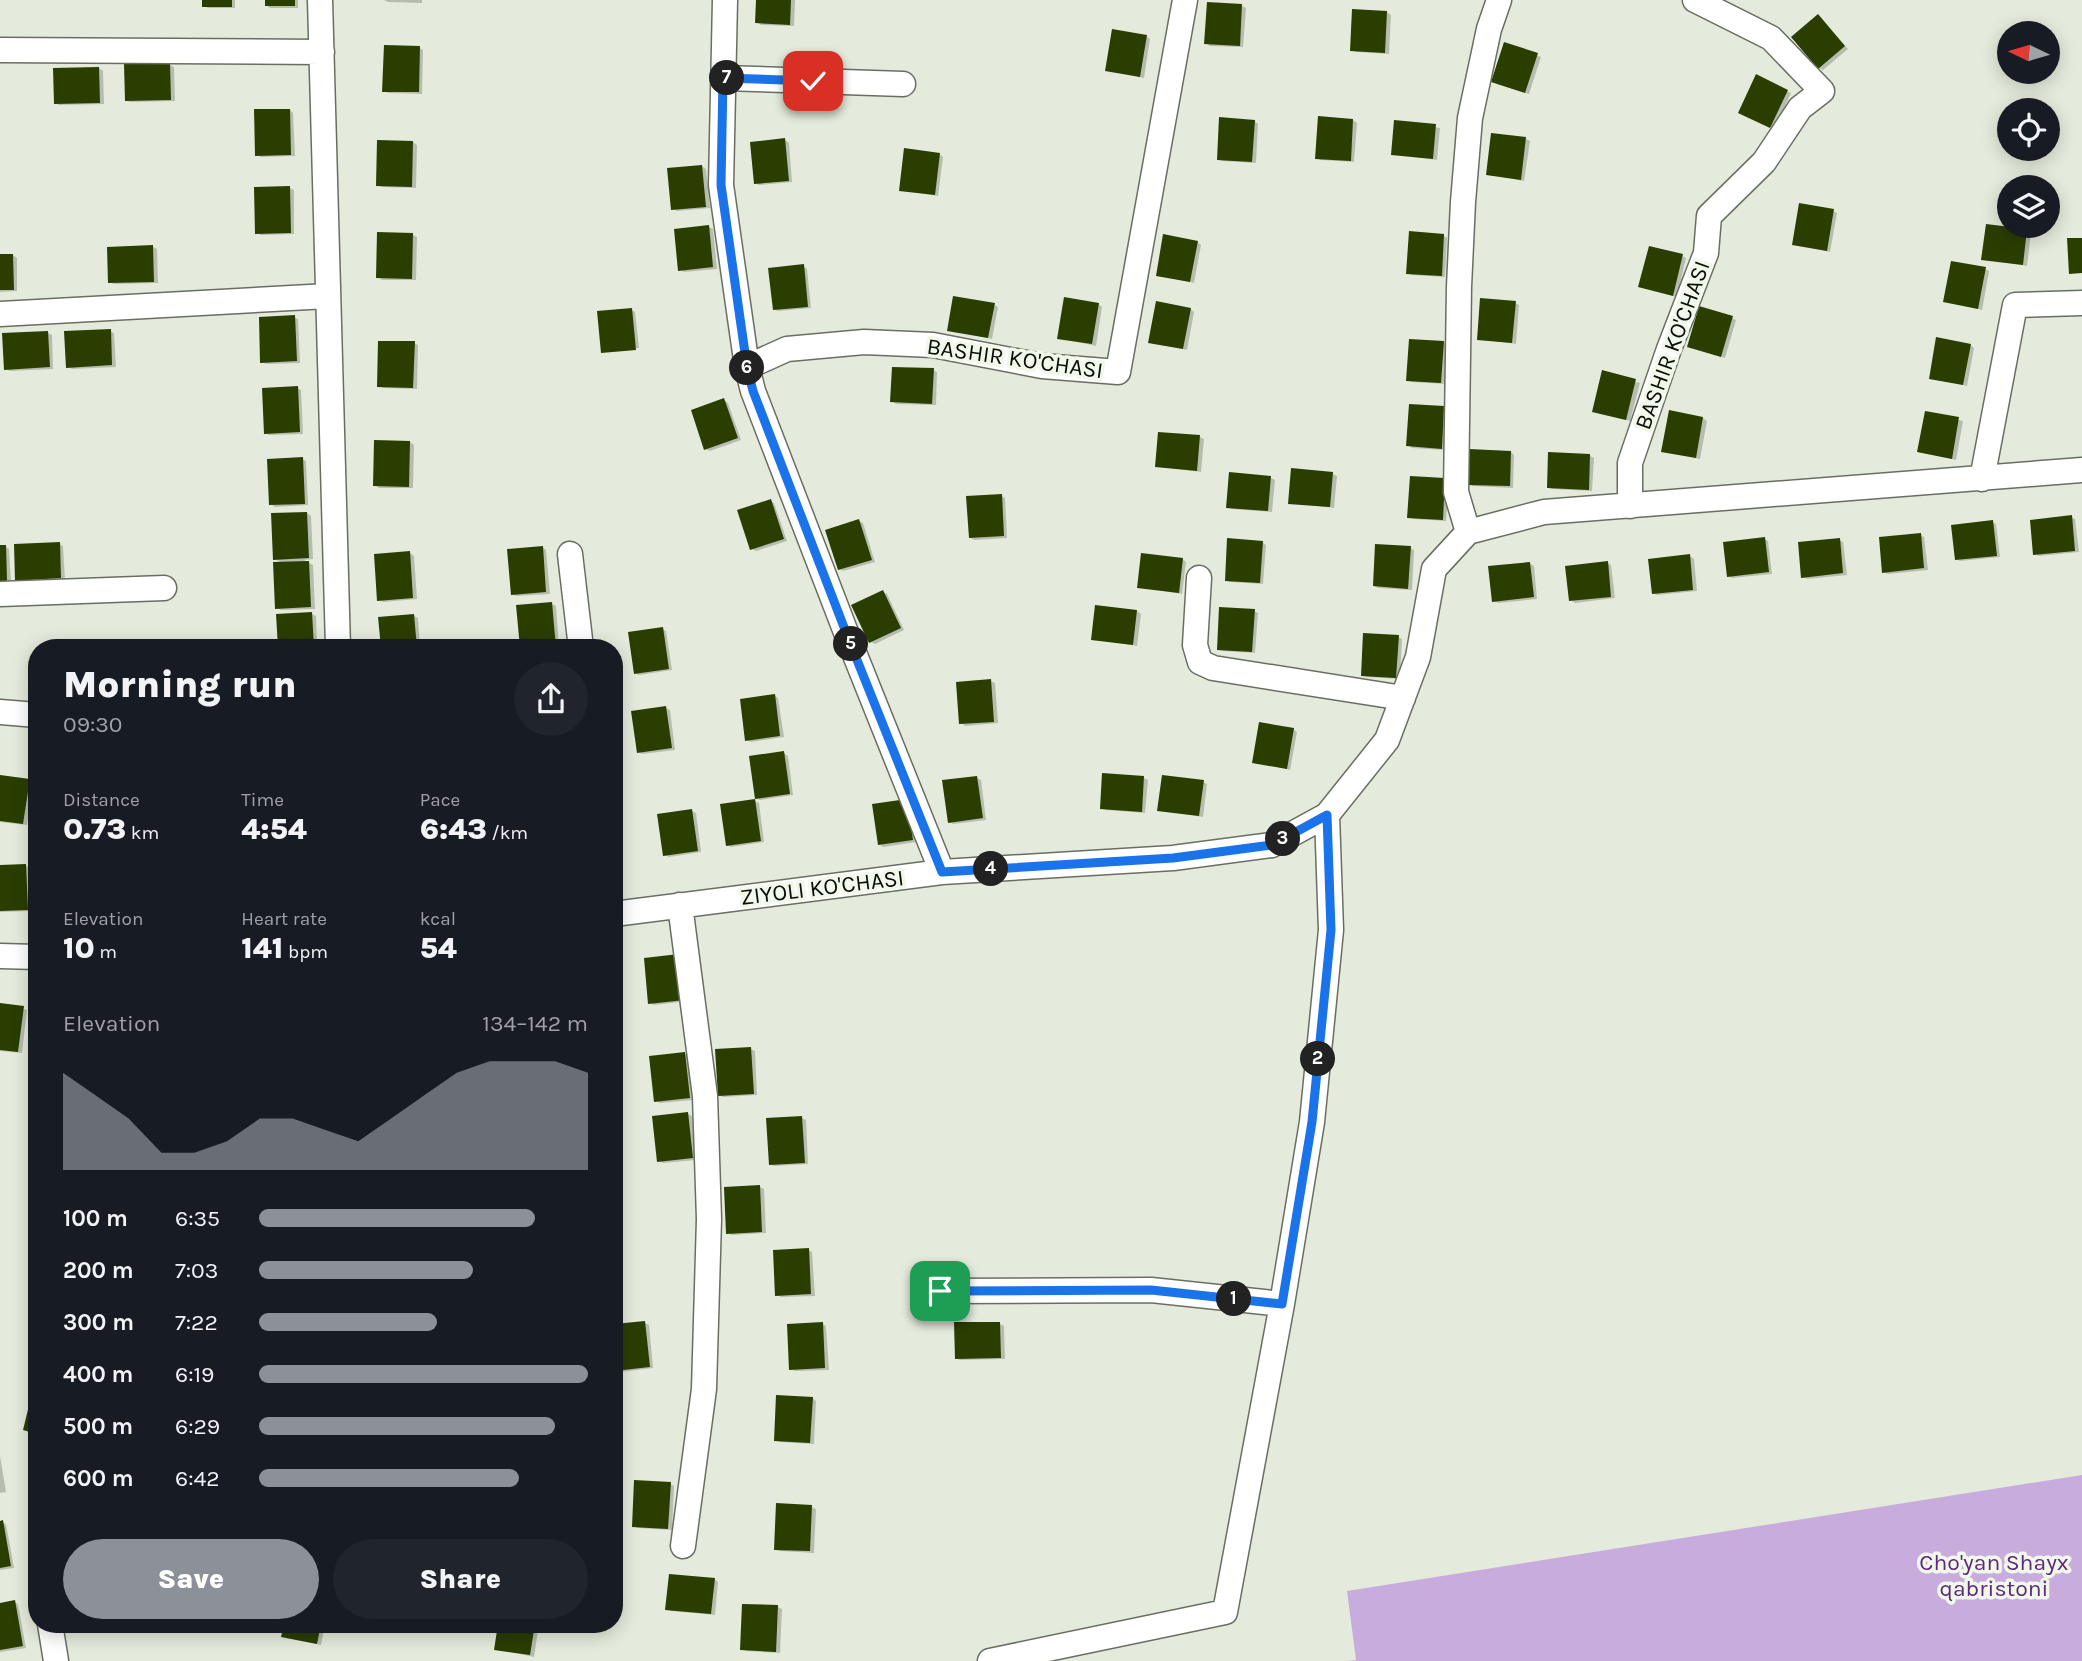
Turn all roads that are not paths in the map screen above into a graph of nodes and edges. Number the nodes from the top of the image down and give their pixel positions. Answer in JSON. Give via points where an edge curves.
{"nodes":[{"id":1,"x":320,"y":0,"type":"edge"},
{"id":2,"x":725,"y":0,"type":"edge"},
{"id":3,"x":1185,"y":0,"type":"edge"},
{"id":4,"x":1499,"y":0,"type":"edge"},
{"id":5,"x":1695,"y":0,"type":"edge"},
{"id":6,"x":0,"y":51,"type":"edge"},
{"id":7,"x":322,"y":52,"type":"junction"},
{"id":8,"x":723,"y":78,"type":"junction"},
{"id":9,"x":903,"y":84,"type":"dead end"},
{"id":10,"x":328,"y":296,"type":"junction"},
{"id":11,"x":2082,"y":303,"type":"edge"},
{"id":12,"x":0,"y":314,"type":"edge"},
{"id":13,"x":747,"y":367,"type":"junction"},
{"id":14,"x":2082,"y":470,"type":"edge"},
{"id":15,"x":1982,"y":479,"type":"junction"},
{"id":16,"x":1630,"y":506,"type":"junction"},
{"id":17,"x":1468,"y":532,"type":"junction"},
{"id":18,"x":570,"y":554,"type":"dead end"},
{"id":19,"x":1199,"y":578,"type":"dead end"},
{"id":20,"x":164,"y":588,"type":"dead end"},
{"id":21,"x":0,"y":594,"type":"edge"},
{"id":22,"x":338,"y":639,"type":"edge"},
{"id":23,"x":579,"y":639,"type":"edge"},
{"id":24,"x":1403,"y":698,"type":"junction"},
{"id":25,"x":0,"y":712,"type":"edge"},
{"id":26,"x":28,"y":714,"type":"edge"},
{"id":27,"x":1327,"y":815,"type":"junction"},
{"id":28,"x":942,"y":872,"type":"junction"},
{"id":29,"x":680,"y":905,"type":"junction"},
{"id":30,"x":623,"y":913,"type":"edge"},
{"id":31,"x":0,"y":956,"type":"edge"},
{"id":32,"x":28,"y":957,"type":"edge"},
{"id":33,"x":940,"y":1291,"type":"dead end"},
{"id":34,"x":1282,"y":1304,"type":"junction"},
{"id":35,"x":683,"y":1546,"type":"dead end"},
{"id":36,"x":52,"y":1633,"type":"edge"},
{"id":37,"x":57,"y":1661,"type":"edge"},
{"id":38,"x":990,"y":1661,"type":"edge"}],
"edges":[{"from":1,"to":7,"type":"street"},
{"from":2,"to":8,"type":"street"},
{"from":3,"to":13,"type":"street","name":"BASHIR KO'CHASI","via":[[1118,372],[1042,366],[933,345],[863,342],[787,349]]},
{"from":4,"to":17,"type":"street","via":[[1470,118],[1463,202],[1456,492]]},
{"from":5,"to":16,"type":"street","name":"BASHIR KO'CHASI","via":[[1771,38],[1822,91],[1800,108],[1764,162],[1709,216],[1706,253],[1630,463]]},
{"from":6,"to":7,"type":"street"},
{"from":7,"to":10,"type":"street"},
{"from":8,"to":9,"type":"street"},
{"from":8,"to":13,"type":"street","via":[[721,185]]},
{"from":10,"to":12,"type":"street"},
{"from":10,"to":22,"type":"street"},
{"from":11,"to":15,"type":"street","via":[[2015,305]]},
{"from":13,"to":28,"type":"street"},
{"from":14,"to":15,"type":"street"},
{"from":15,"to":16,"type":"street"},
{"from":16,"to":17,"type":"street","via":[[1544,512]]},
{"from":17,"to":24,"type":"street","name":"ZIYOLI KO'CHASI","via":[[1434,569],[1418,657]]},
{"from":18,"to":23,"type":"street"},
{"from":19,"to":24,"type":"street","via":[[1195,645],[1200,662],[1213,668]]},
{"from":20,"to":21,"type":"street"},
{"from":24,"to":27,"type":"street","name":"ZIYOLI KO'CHASI","via":[[1387,740]]},
{"from":25,"to":26,"type":"street"},
{"from":27,"to":28,"type":"street","name":"ZIYOLI KO'CHASI","via":[[1272,845],[1173,858]]},
{"from":27,"to":34,"type":"street","via":[[1331,930],[1312,1122]]},
{"from":28,"to":29,"type":"street","name":"ZIYOLI KO'CHASI"},
{"from":29,"to":30,"type":"street","name":"ZIYOLI KO'CHASI"},
{"from":29,"to":35,"type":"street","via":[[705,1096],[709,1219],[704,1389]]},
{"from":31,"to":32,"type":"street"},
{"from":33,"to":34,"type":"street","via":[[1151,1290]]},
{"from":34,"to":38,"type":"street","via":[[1225,1612]]},
{"from":36,"to":37,"type":"street"}]}
